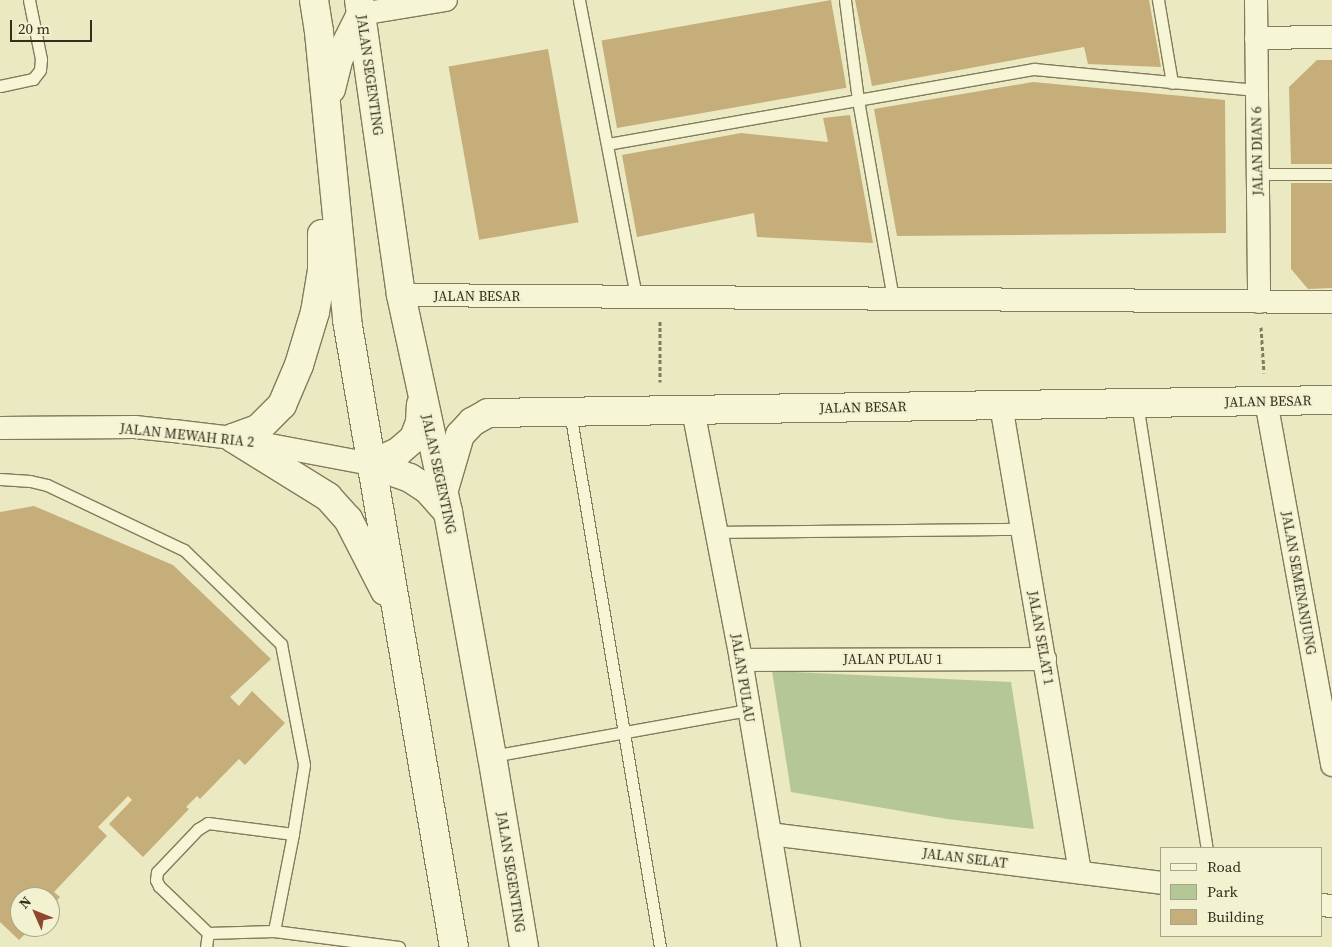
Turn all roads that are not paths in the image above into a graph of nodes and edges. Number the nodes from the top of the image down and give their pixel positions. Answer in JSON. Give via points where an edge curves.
{"nodes":[{"id":1,"x":29,"y":0,"type":"edge"},
{"id":2,"x":314,"y":0,"type":"edge"},
{"id":3,"x":579,"y":0,"type":"edge"},
{"id":4,"x":845,"y":0,"type":"edge"},
{"id":5,"x":1158,"y":0,"type":"edge"},
{"id":6,"x":1256,"y":0,"type":"edge"},
{"id":7,"x":432,"y":1,"type":"edge"},
{"id":8,"x":360,"y":7,"type":"edge"},
{"id":9,"x":1332,"y":37,"type":"edge"},
{"id":10,"x":1256,"y":38,"type":"junction"},
{"id":11,"x":1172,"y":83,"type":"junction"},
{"id":12,"x":0,"y":86,"type":"edge"},
{"id":13,"x":1256,"y":90,"type":"junction"},
{"id":14,"x":858,"y":100,"type":"junction"},
{"id":15,"x":328,"y":118,"type":"junction"},
{"id":16,"x":608,"y":144,"type":"junction"},
{"id":17,"x":329,"y":146,"type":"junction"},
{"id":18,"x":1257,"y":174,"type":"junction"},
{"id":19,"x":1332,"y":174,"type":"edge"},
{"id":20,"x":401,"y":295,"type":"junction"},
{"id":21,"x":636,"y":297,"type":"junction"},
{"id":22,"x":893,"y":299,"type":"junction"},
{"id":23,"x":1259,"y":302,"type":"junction"},
{"id":24,"x":1332,"y":302,"type":"edge"},
{"id":25,"x":422,"y":391,"type":"junction"},
{"id":26,"x":1332,"y":400,"type":"edge"},
{"id":27,"x":1266,"y":401,"type":"junction"},
{"id":28,"x":1137,"y":403,"type":"junction"},
{"id":29,"x":1001,"y":405,"type":"junction"},
{"id":30,"x":693,"y":410,"type":"junction"},
{"id":31,"x":570,"y":412,"type":"junction"},
{"id":32,"x":0,"y":428,"type":"edge"},
{"id":33,"x":233,"y":438,"type":"junction"},
{"id":34,"x":371,"y":464,"type":"junction"},
{"id":35,"x":0,"y":479,"type":"edge"},
{"id":36,"x":446,"y":501,"type":"junction"},
{"id":37,"x":1020,"y":529,"type":"junction"},
{"id":38,"x":717,"y":532,"type":"junction"},
{"id":39,"x":396,"y":613,"type":"junction"},
{"id":40,"x":1045,"y":659,"type":"junction"},
{"id":41,"x":741,"y":660,"type":"junction"},
{"id":42,"x":748,"y":710,"type":"junction"},
{"id":43,"x":624,"y":733,"type":"junction"},
{"id":44,"x":492,"y":756,"type":"junction"},
{"id":45,"x":1332,"y":765,"type":"edge"},
{"id":46,"x":293,"y":834,"type":"junction"},
{"id":47,"x":770,"y":834,"type":"junction"},
{"id":48,"x":1207,"y":847,"type":"edge"},
{"id":49,"x":1080,"y":872,"type":"junction"},
{"id":50,"x":1160,"y":883,"type":"edge"},
{"id":51,"x":274,"y":931,"type":"junction"},
{"id":52,"x":208,"y":933,"type":"junction"},
{"id":53,"x":206,"y":947,"type":"edge"},
{"id":54,"x":399,"y":947,"type":"edge"},
{"id":55,"x":454,"y":947,"type":"edge"},
{"id":56,"x":507,"y":947,"type":"edge"},
{"id":57,"x":524,"y":947,"type":"edge"},
{"id":58,"x":660,"y":947,"type":"edge"},
{"id":59,"x":789,"y":947,"type":"edge"}],
"edges":[{"from":1,"to":12,"type":"lane","via":[[41,59],[40,70],[33,79]]},
{"from":2,"to":15,"type":"street"},
{"from":3,"to":16,"type":"lane"},
{"from":4,"to":14,"type":"lane"},
{"from":5,"to":11,"type":"lane"},
{"from":6,"to":10,"type":"street","name":"JALAN DIAN 6"},
{"from":7,"to":8,"type":"street"},
{"from":8,"to":15,"type":"street","via":[[338,60]]},
{"from":8,"to":20,"type":"street","name":"JALAN SEGENTING"},
{"from":9,"to":10,"type":"street"},
{"from":10,"to":13,"type":"street","name":"JALAN DIAN 6"},
{"from":11,"to":13,"type":"lane"},
{"from":11,"to":14,"type":"lane","via":[[1034,69]]},
{"from":13,"to":18,"type":"street","name":"JALAN DIAN 6"},
{"from":14,"to":16,"type":"lane"},
{"from":14,"to":22,"type":"lane"},
{"from":15,"to":17,"type":"street"},
{"from":16,"to":21,"type":"lane"},
{"from":17,"to":33,"type":"street","via":[[322,163],[322,270],[315,312],[299,364],[282,405],[258,429]]},
{"from":17,"to":34,"type":"street","via":[[347,320]]},
{"from":18,"to":19,"type":"lane"},
{"from":18,"to":23,"type":"street","name":"JALAN DIAN 6"},
{"from":20,"to":21,"type":"street","name":"JALAN BESAR"},
{"from":20,"to":25,"type":"street","name":"JALAN SEGENTING"},
{"from":21,"to":22,"type":"street","name":"JALAN BESAR"},
{"from":22,"to":23,"type":"street","name":"JALAN BESAR"},
{"from":23,"to":24,"type":"street","name":"JALAN BESAR"},
{"from":25,"to":34,"type":"street","via":[[420,422],[414,438],[398,452]]},
{"from":25,"to":36,"type":"street","name":"JALAN SEGENTING"},
{"from":26,"to":27,"type":"street","name":"JALAN BESAR"},
{"from":27,"to":28,"type":"street","name":"JALAN BESAR"},
{"from":27,"to":45,"type":"street","name":"JALAN SEMENANJUNG"},
{"from":28,"to":29,"type":"street","name":"JALAN BESAR"},
{"from":28,"to":48,"type":"lane"},
{"from":29,"to":30,"type":"street","name":"JALAN BESAR"},
{"from":29,"to":37,"type":"street","name":"JALAN SELAT 1"},
{"from":30,"to":31,"type":"street","name":"JALAN BESAR"},
{"from":30,"to":38,"type":"street","name":"JALAN PULAU"},
{"from":31,"to":36,"type":"street","name":"JALAN BESAR","via":[[488,413],[472,422],[460,436]]},
{"from":31,"to":43,"type":"lane"},
{"from":32,"to":33,"type":"street","name":"JALAN MEWAH RIA 2","via":[[135,427]]},
{"from":33,"to":34,"type":"street","name":"JALAN MEWAH RIA 2"},
{"from":33,"to":39,"type":"street","via":[[328,497],[348,519]]},
{"from":34,"to":36,"type":"street","via":[[410,478]]},
{"from":34,"to":39,"type":"street"},
{"from":35,"to":46,"type":"lane","via":[[47,486],[184,550],[281,644],[304,765]]},
{"from":36,"to":44,"type":"street","name":"JALAN SEGENTING"},
{"from":37,"to":38,"type":"lane"},
{"from":37,"to":40,"type":"street","name":"JALAN SELAT 1"},
{"from":38,"to":41,"type":"street","name":"JALAN PULAU"},
{"from":39,"to":55,"type":"street"},
{"from":40,"to":41,"type":"street","name":"JALAN PULAU 1"},
{"from":40,"to":49,"type":"street","name":"JALAN SELAT 1"},
{"from":41,"to":42,"type":"street","name":"JALAN PULAU"},
{"from":42,"to":43,"type":"lane"},
{"from":42,"to":47,"type":"street","name":"JALAN PULAU"},
{"from":43,"to":44,"type":"lane"},
{"from":43,"to":58,"type":"lane"},
{"from":44,"to":56,"type":"street","via":[[492,820]]},
{"from":44,"to":57,"type":"street","name":"JALAN SEGENTING"},
{"from":46,"to":51,"type":"lane"},
{"from":46,"to":52,"type":"lane","via":[[208,824],[198,829],[157,872],[159,886]]},
{"from":47,"to":49,"type":"street","name":"JALAN SELAT"},
{"from":47,"to":59,"type":"street","name":"JALAN PULAU"},
{"from":49,"to":50,"type":"street","name":"JALAN SELAT"},
{"from":51,"to":52,"type":"lane"},
{"from":51,"to":54,"type":"lane"},
{"from":52,"to":53,"type":"lane"}]}
